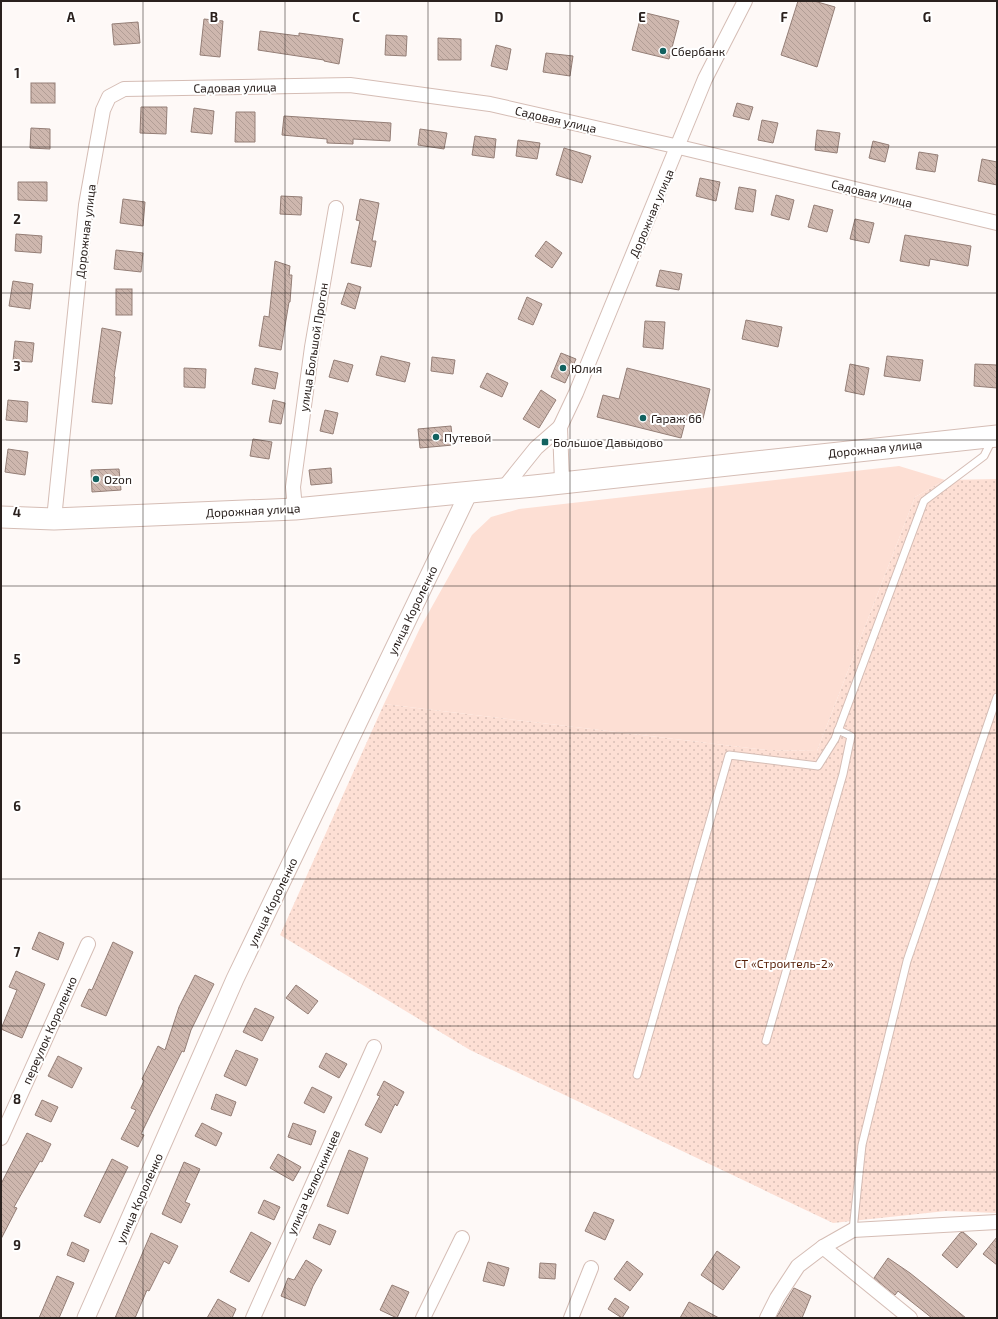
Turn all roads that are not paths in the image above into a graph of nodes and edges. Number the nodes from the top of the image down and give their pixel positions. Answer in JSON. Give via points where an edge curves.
{"nodes":[{"id":1,"x":745,"y":1,"type":"edge"},
{"id":2,"x":109,"y":98,"type":"joint"},
{"id":3,"x":678,"y":146,"type":"junction"},
{"id":4,"x":336,"y":208,"type":"dead end"},
{"id":5,"x":997,"y":223,"type":"edge"},
{"id":6,"x":560,"y":427,"type":"junction"},
{"id":7,"x":995,"y":436,"type":"edge"},
{"id":8,"x":562,"y":482,"type":"junction"},
{"id":9,"x":503,"y":489,"type":"junction"},
{"id":10,"x":469,"y":492,"type":"junction"},
{"id":11,"x":295,"y":509,"type":"junction"},
{"id":12,"x":1,"y":517,"type":"edge"},
{"id":13,"x":54,"y":519,"type":"junction"},
{"id":14,"x":997,"y":697,"type":"edge"},
{"id":15,"x":838,"y":730,"type":"junction"},
{"id":16,"x":88,"y":944,"type":"dead end"},
{"id":17,"x":766,"y":1041,"type":"dead end"},
{"id":18,"x":374,"y":1047,"type":"dead end"},
{"id":19,"x":637,"y":1075,"type":"dead end"},
{"id":20,"x":1,"y":1138,"type":"edge"},
{"id":21,"x":997,"y":1222,"type":"edge"},
{"id":22,"x":853,"y":1230,"type":"junction"},
{"id":23,"x":462,"y":1238,"type":"dead end"},
{"id":24,"x":823,"y":1247,"type":"junction"},
{"id":25,"x":591,"y":1268,"type":"dead end"},
{"id":26,"x":86,"y":1318,"type":"edge"},
{"id":27,"x":252,"y":1318,"type":"edge"},
{"id":28,"x":423,"y":1318,"type":"edge"},
{"id":29,"x":571,"y":1318,"type":"edge"},
{"id":30,"x":767,"y":1318,"type":"edge"},
{"id":31,"x":910,"y":1318,"type":"edge"}],
"edges":[{"from":1,"to":3,"type":"street","name":"Дорожная улица","via":[[705,79]]},
{"from":2,"to":3,"type":"street","name":"Садовая улица","via":[[124,89],[350,85],[490,104]]},
{"from":2,"to":13,"type":"street","name":"Дорожная улица","via":[[103,110],[86,205]]},
{"from":3,"to":5,"type":"street","name":"Садовая улица"},
{"from":3,"to":6,"type":"street","name":"Дорожная улица"},
{"from":4,"to":11,"type":"street","name":"улица Большой Прогон","via":[[312,347],[293,488]]},
{"from":6,"to":8,"type":"street","name":"Дорожная улица"},
{"from":6,"to":9,"type":"street","name":"Дорожная улица","via":[[536,448]]},
{"from":7,"to":8,"type":"main road","name":"Дорожная улица"},
{"from":7,"to":15,"type":"lane","via":[[984,456],[924,500]]},
{"from":8,"to":9,"type":"main road","name":"Дорожная улица"},
{"from":9,"to":10,"type":"main road","name":"Дорожная улица"},
{"from":10,"to":11,"type":"main road","name":"Дорожная улица"},
{"from":10,"to":26,"type":"street","name":"улица Короленко","via":[[235,979]]},
{"from":11,"to":13,"type":"main road","name":"Дорожная улица"},
{"from":12,"to":13,"type":"main road","name":"Дорожная улица"},
{"from":14,"to":22,"type":"lane","via":[[907,961],[862,1144]]},
{"from":15,"to":17,"type":"lane","via":[[851,736],[843,774]]},
{"from":15,"to":19,"type":"lane","via":[[818,766],[728,755]]},
{"from":16,"to":20,"type":"street","name":"переулок Короленко"},
{"from":18,"to":27,"type":"street","name":"улица Челюскинцев"},
{"from":21,"to":22,"type":"street"},
{"from":22,"to":24,"type":"street"},
{"from":23,"to":28,"type":"street"},
{"from":24,"to":30,"type":"street","via":[[798,1266]]},
{"from":24,"to":31,"type":"street"},
{"from":25,"to":29,"type":"street"}]}
